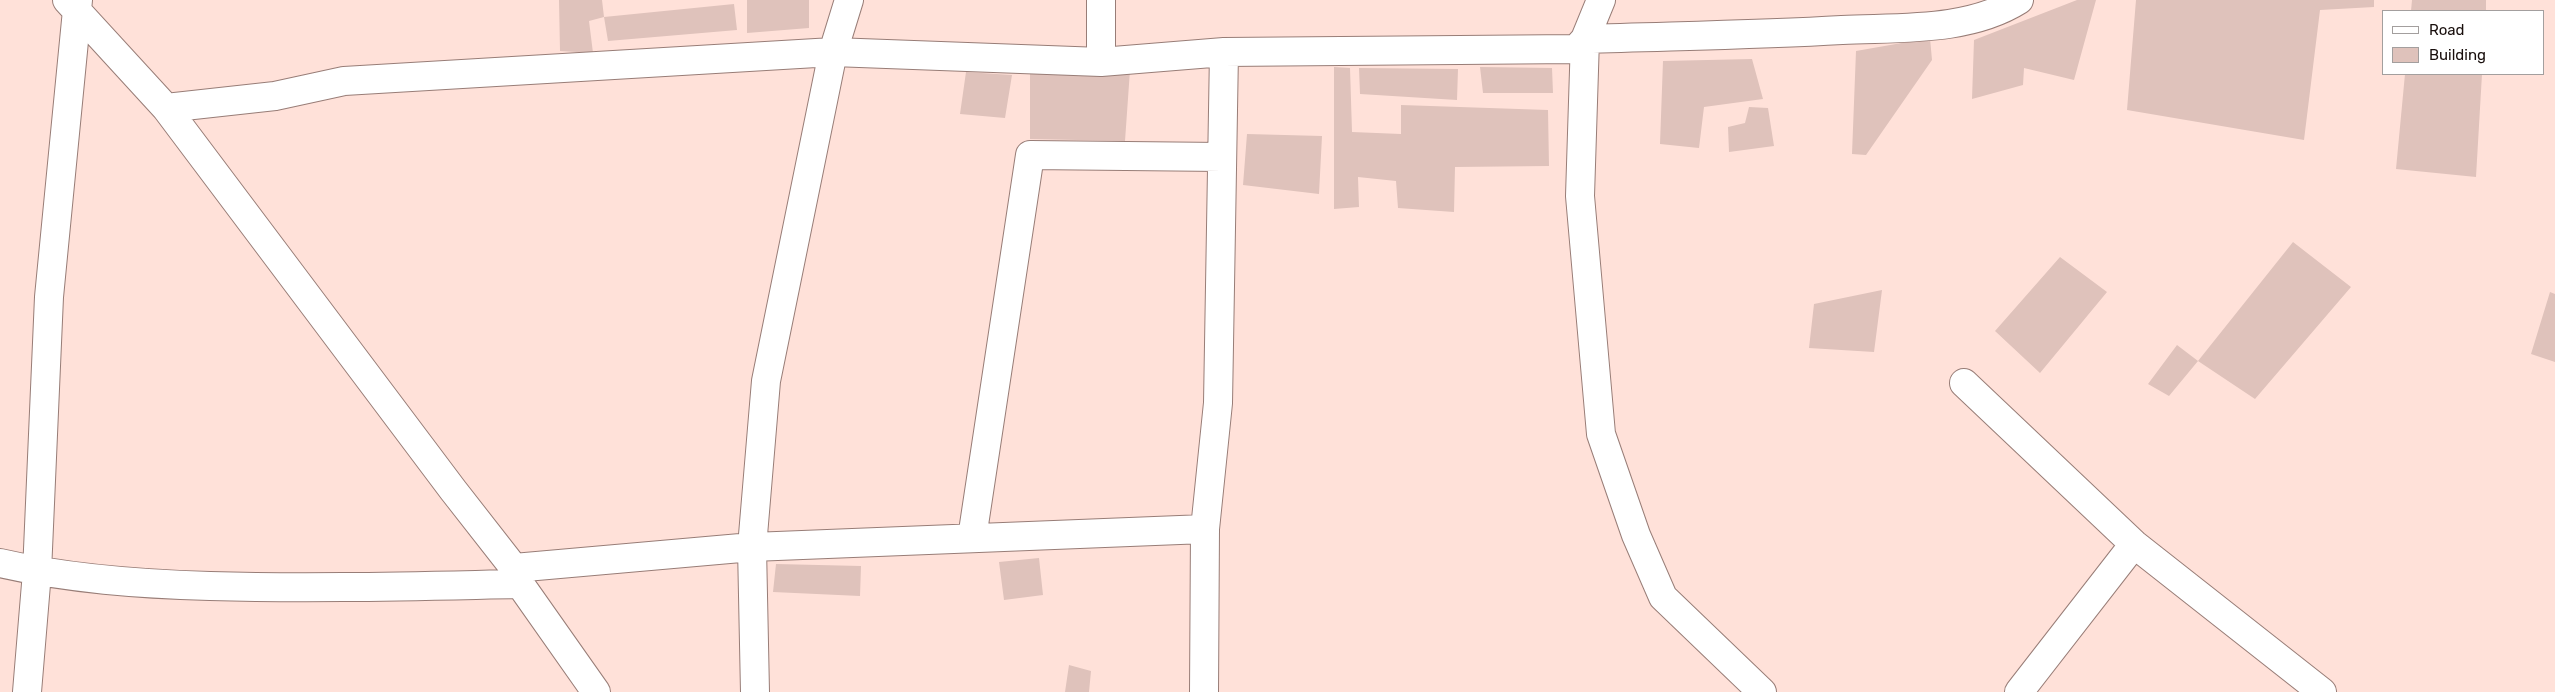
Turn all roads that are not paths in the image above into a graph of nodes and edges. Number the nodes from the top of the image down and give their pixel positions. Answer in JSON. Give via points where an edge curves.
{"nodes":[{"id":1,"x":848,"y":0,"type":"edge"},
{"id":2,"x":1101,"y":0,"type":"edge"},
{"id":3,"x":1601,"y":0,"type":"edge"},
{"id":4,"x":2019,"y":0,"type":"edge"},
{"id":5,"x":73,"y":4,"type":"edge"},
{"id":6,"x":1585,"y":39,"type":"junction"},
{"id":7,"x":833,"y":52,"type":"junction"},
{"id":8,"x":1224,"y":52,"type":"junction"},
{"id":9,"x":1101,"y":62,"type":"junction"},
{"id":10,"x":166,"y":108,"type":"junction"},
{"id":11,"x":1222,"y":157,"type":"junction"},
{"id":12,"x":1964,"y":383,"type":"dead end"},
{"id":13,"x":1205,"y":529,"type":"junction"},
{"id":14,"x":972,"y":538,"type":"junction"},
{"id":15,"x":2134,"y":544,"type":"junction"},
{"id":16,"x":752,"y":547,"type":"junction"},
{"id":17,"x":0,"y":563,"type":"edge"},
{"id":18,"x":36,"y":572,"type":"junction"},
{"id":19,"x":517,"y":576,"type":"junction"},
{"id":20,"x":27,"y":692,"type":"edge"},
{"id":21,"x":596,"y":692,"type":"edge"},
{"id":22,"x":756,"y":692,"type":"edge"},
{"id":23,"x":1204,"y":692,"type":"edge"},
{"id":24,"x":1762,"y":692,"type":"edge"},
{"id":25,"x":2019,"y":692,"type":"edge"},
{"id":26,"x":2322,"y":692,"type":"edge"}],
"edges":[{"from":1,"to":7,"type":"street"},
{"from":2,"to":9,"type":"street"},
{"from":3,"to":6,"type":"street"},
{"from":4,"to":6,"type":"street","via":[[2003,10],[1949,24],[1794,33]]},
{"from":5,"to":10,"type":"street"},
{"from":5,"to":18,"type":"street","via":[[68,112],[60,165],[49,297]]},
{"from":6,"to":8,"type":"street","via":[[1576,49]]},
{"from":6,"to":24,"type":"street","via":[[1580,196],[1601,434],[1636,535],[1663,597]]},
{"from":7,"to":9,"type":"street"},
{"from":7,"to":10,"type":"street","via":[[344,81],[275,96]]},
{"from":7,"to":16,"type":"street","via":[[766,381]]},
{"from":8,"to":9,"type":"street"},
{"from":8,"to":11,"type":"street"},
{"from":10,"to":19,"type":"street"},
{"from":11,"to":13,"type":"street","via":[[1218,403]]},
{"from":11,"to":14,"type":"street","via":[[1030,155]]},
{"from":12,"to":15,"type":"street"},
{"from":13,"to":14,"type":"street"},
{"from":13,"to":23,"type":"street"},
{"from":14,"to":16,"type":"street"},
{"from":15,"to":25,"type":"street"},
{"from":15,"to":26,"type":"street"},
{"from":16,"to":19,"type":"street"},
{"from":16,"to":22,"type":"street"},
{"from":17,"to":18,"type":"street"},
{"from":18,"to":19,"type":"street","via":[[147,584],[269,588]]},
{"from":18,"to":20,"type":"street"},
{"from":19,"to":21,"type":"street"}]}
